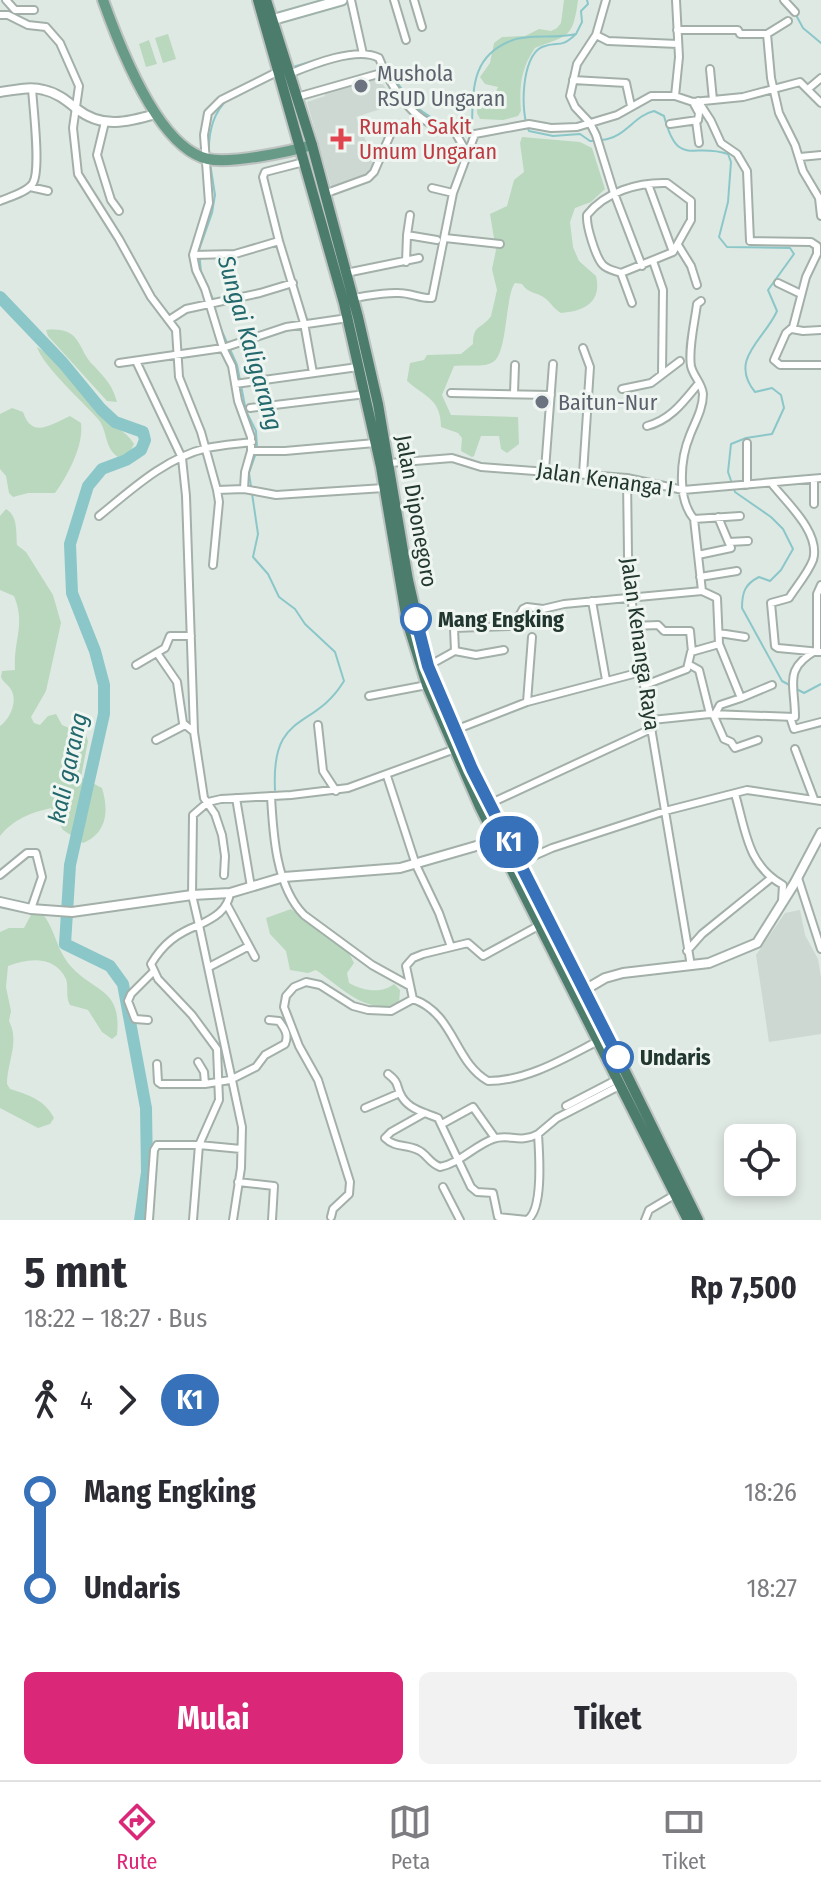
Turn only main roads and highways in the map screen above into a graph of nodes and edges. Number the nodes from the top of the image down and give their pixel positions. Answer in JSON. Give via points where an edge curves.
{"nodes":[{"id":1,"x":103,"y":0,"type":"edge"},
{"id":2,"x":258,"y":0,"type":"edge"},
{"id":3,"x":266,"y":0,"type":"edge"},
{"id":4,"x":342,"y":0,"type":"edge"},
{"id":5,"x":268,"y":21,"type":"junction"},
{"id":6,"x":283,"y":70,"type":"junction"},
{"id":7,"x":306,"y":146,"type":"junction"},
{"id":8,"x":310,"y":160,"type":"junction"},
{"id":9,"x":373,"y":405,"type":"junction"},
{"id":10,"x":392,"y":508,"type":"junction"},
{"id":11,"x":458,"y":747,"type":"junction"},
{"id":12,"x":540,"y":917,"type":"junction"},
{"id":13,"x":580,"y":992,"type":"junction"},
{"id":14,"x":679,"y":1192,"type":"junction"},
{"id":15,"x":688,"y":1220,"type":"edge"},
{"id":16,"x":698,"y":1220,"type":"edge"}],
"edges":[{"from":1,"to":7,"type":"main road","via":[[164,129],[182,147],[211,159]]},
{"from":2,"to":5,"type":"highway","name":"Jalan Diponegoro"},
{"from":3,"to":5,"type":"highway","name":"Jalan Diponegoro"},
{"from":4,"to":5,"type":"main road"},
{"from":5,"to":6,"type":"highway","name":"Jalan Diponegoro"},
{"from":6,"to":7,"type":"highway","name":"Jalan Diponegoro"},
{"from":6,"to":7,"type":"highway","name":"Jalan Diponegoro","via":[[297,97]]},
{"from":7,"to":8,"type":"highway","name":"Jalan Diponegoro"},
{"from":8,"to":9,"type":"highway","name":"Jalan Diponegoro","via":[[353,298]]},
{"from":8,"to":9,"type":"highway","name":"Jalan Diponegoro","via":[[359,367]]},
{"from":9,"to":10,"type":"highway","name":"Jalan Diponegoro","via":[[384,488]]},
{"from":9,"to":10,"type":"highway","name":"Jalan Diponegoro","via":[[390,463]]},
{"from":10,"to":11,"type":"highway","name":"Jalan Diponegoro","via":[[419,635]]},
{"from":10,"to":11,"type":"highway","name":"Jalan Diponegoro","via":[[407,621],[427,685]]},
{"from":11,"to":12,"type":"highway","name":"Jalan Diponegoro"},
{"from":11,"to":12,"type":"highway","name":"Jalan Diponegoro","via":[[506,860]]},
{"from":12,"to":13,"type":"highway","name":"Jalan Diponegoro"},
{"from":13,"to":14,"type":"highway","name":"Jalan Diponegoro"},
{"from":13,"to":14,"type":"highway","via":[[619,1082]]},
{"from":14,"to":15,"type":"highway"},
{"from":14,"to":16,"type":"highway","name":"Jalan Diponegoro"}]}
